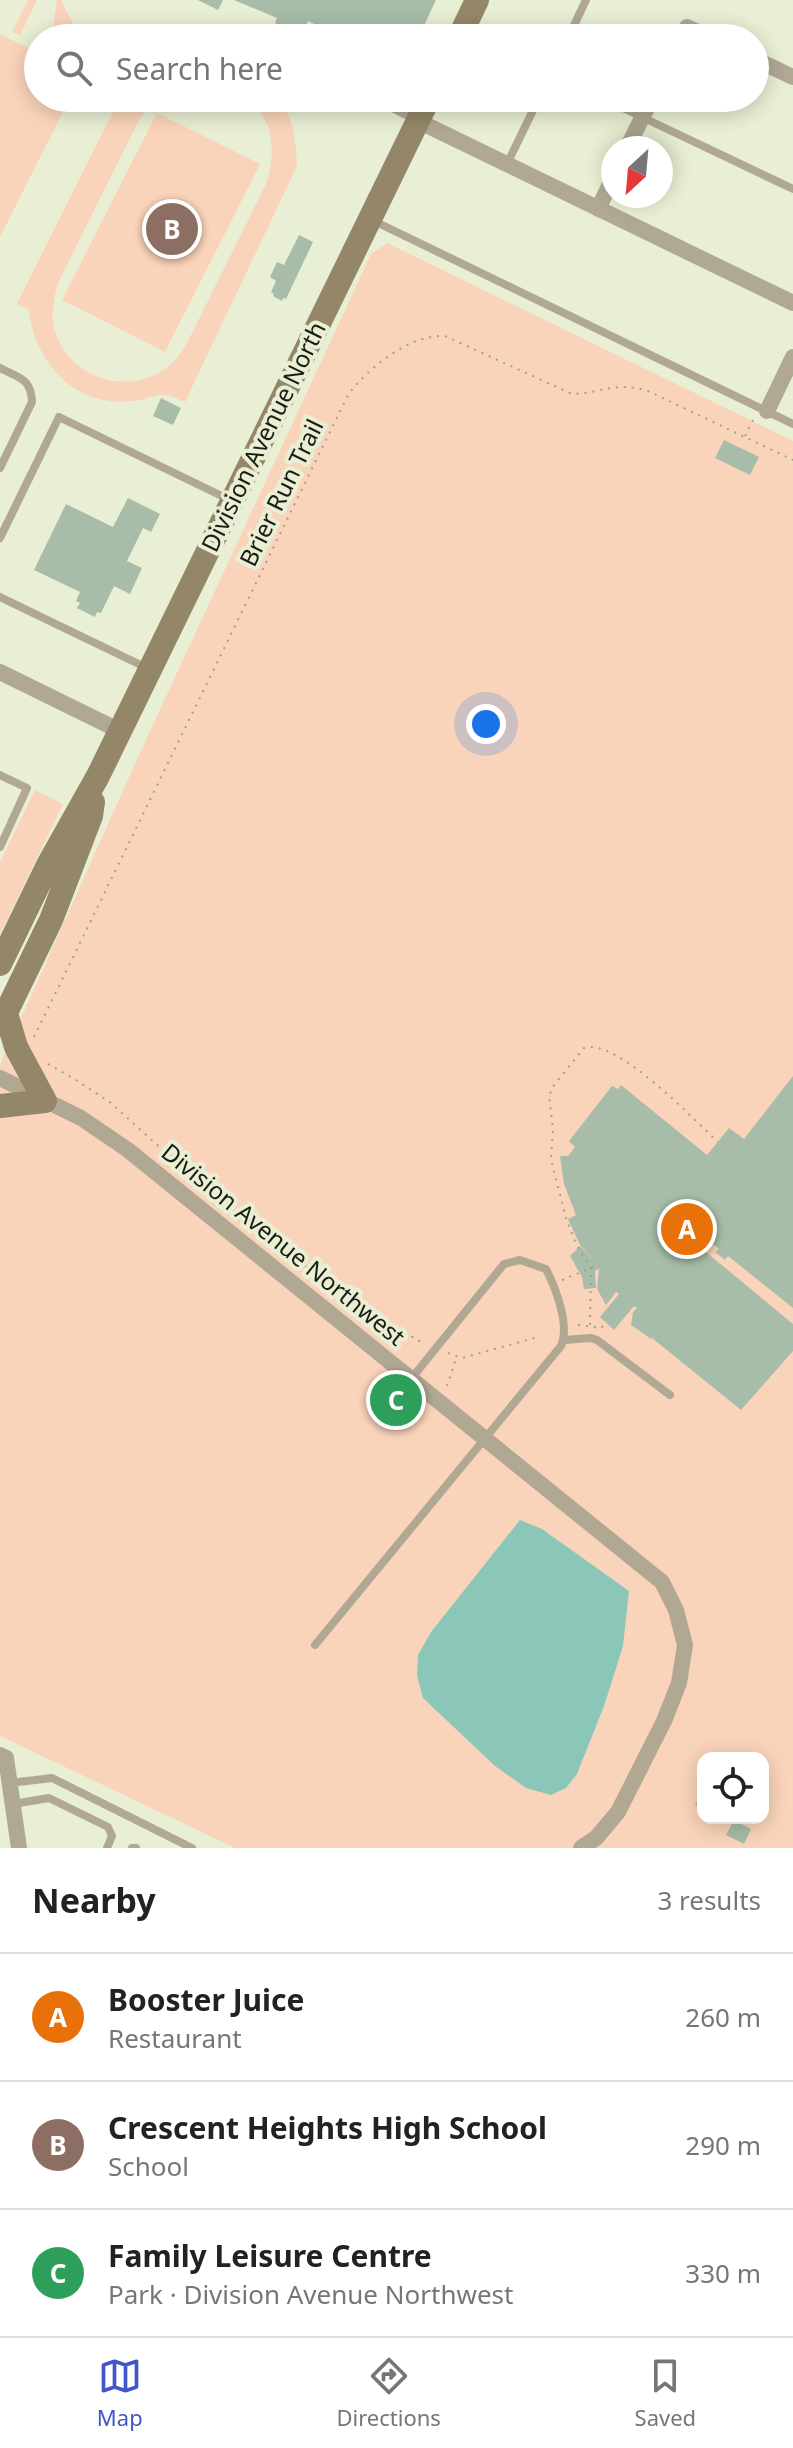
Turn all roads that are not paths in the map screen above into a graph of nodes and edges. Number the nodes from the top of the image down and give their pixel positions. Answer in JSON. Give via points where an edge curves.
{"nodes":[{"id":1,"x":477,"y":0,"type":"edge"},
{"id":2,"x":586,"y":0,"type":"edge"},
{"id":3,"x":466,"y":24,"type":"edge"},
{"id":4,"x":575,"y":24,"type":"edge"},
{"id":5,"x":769,"y":66,"type":"edge"},
{"id":6,"x":793,"y":77,"type":"edge"},
{"id":7,"x":400,"y":112,"type":"edge"},
{"id":8,"x":422,"y":112,"type":"edge"},
{"id":9,"x":532,"y":112,"type":"edge"},
{"id":10,"x":631,"y":112,"type":"edge"},
{"id":11,"x":645,"y":112,"type":"edge"},
{"id":12,"x":642,"y":117,"type":"junction"},
{"id":13,"x":418,"y":121,"type":"junction"},
{"id":14,"x":633,"y":136,"type":"edge"},
{"id":15,"x":507,"y":164,"type":"junction"},
{"id":16,"x":793,"y":189,"type":"edge"},
{"id":17,"x":601,"y":203,"type":"edge"},
{"id":18,"x":598,"y":209,"type":"junction"},
{"id":19,"x":370,"y":219,"type":"junction"},
{"id":20,"x":793,"y":303,"type":"edge"},
{"id":21,"x":793,"y":357,"type":"edge"},
{"id":22,"x":0,"y":368,"type":"edge"},
{"id":23,"x":763,"y":410,"type":"junction"},
{"id":24,"x":793,"y":424,"type":"edge"},
{"id":25,"x":0,"y":468,"type":"edge"},
{"id":26,"x":232,"y":502,"type":"junction"},
{"id":27,"x":0,"y":538,"type":"edge"},
{"id":28,"x":0,"y":597,"type":"edge"},
{"id":29,"x":150,"y":670,"type":"junction"},
{"id":30,"x":0,"y":672,"type":"edge"},
{"id":31,"x":120,"y":731,"type":"junction"},
{"id":32,"x":0,"y":775,"type":"edge"},
{"id":33,"x":98,"y":776,"type":"junction"},
{"id":34,"x":0,"y":847,"type":"edge"},
{"id":35,"x":0,"y":964,"type":"edge"},
{"id":36,"x":3,"y":1019,"type":"edge"},
{"id":37,"x":0,"y":1078,"type":"edge"},
{"id":38,"x":45,"y":1101,"type":"junction"},
{"id":39,"x":0,"y":1106,"type":"edge"},
{"id":40,"x":564,"y":1340,"type":"junction"},
{"id":41,"x":410,"y":1380,"type":"junction"},
{"id":42,"x":670,"y":1395,"type":"dead end"},
{"id":43,"x":484,"y":1439,"type":"junction"},
{"id":44,"x":315,"y":1645,"type":"dead end"},
{"id":45,"x":0,"y":1755,"type":"edge"},
{"id":46,"x":10,"y":1783,"type":"junction"},
{"id":47,"x":13,"y":1804,"type":"junction"},
{"id":48,"x":19,"y":1848,"type":"edge"},
{"id":49,"x":107,"y":1848,"type":"edge"},
{"id":50,"x":192,"y":1848,"type":"edge"},
{"id":51,"x":581,"y":1848,"type":"edge"}],
"edges":[{"from":1,"to":3,"type":"main road"},
{"from":2,"to":4,"type":"lane"},
{"from":5,"to":6,"type":"street"},
{"from":7,"to":13,"type":"lane"},
{"from":8,"to":13,"type":"main road","name":"Division Avenue North"},
{"from":9,"to":15,"type":"lane"},
{"from":10,"to":12,"type":"lane"},
{"from":11,"to":12,"type":"street"},
{"from":12,"to":14,"type":"street"},
{"from":12,"to":16,"type":"lane"},
{"from":13,"to":15,"type":"street"},
{"from":13,"to":19,"type":"main road","name":"Division Avenue North"},
{"from":15,"to":18,"type":"street"},
{"from":17,"to":18,"type":"street"},
{"from":18,"to":20,"type":"street"},
{"from":19,"to":23,"type":"lane"},
{"from":19,"to":26,"type":"main road","name":"Division Avenue North"},
{"from":21,"to":23,"type":"street"},
{"from":22,"to":25,"type":"lane","via":[[27,382],[32,402]]},
{"from":23,"to":24,"type":"lane"},
{"from":26,"to":27,"type":"lane","via":[[59,417]]},
{"from":26,"to":29,"type":"main road","name":"Division Avenue North"},
{"from":28,"to":29,"type":"lane"},
{"from":29,"to":31,"type":"main road","name":"Division Avenue North"},
{"from":30,"to":31,"type":"street"},
{"from":31,"to":33,"type":"main road","name":"Division Avenue North"},
{"from":32,"to":34,"type":"lane","via":[[27,788]]},
{"from":33,"to":35,"type":"main road","name":"Division Avenue North"},
{"from":33,"to":36,"type":"main road","name":"Division Avenue North","via":[[91,816],[66,884]]},
{"from":36,"to":38,"type":"main road"},
{"from":37,"to":38,"type":"street","name":"Division Avenue Northwest"},
{"from":38,"to":39,"type":"main road"},
{"from":38,"to":41,"type":"street","name":"Division Avenue Northwest","via":[[128,1150]]},
{"from":40,"to":41,"type":"lane","via":[[561,1308],[546,1269],[520,1260],[504,1264]]},
{"from":40,"to":42,"type":"lane","via":[[597,1340]]},
{"from":40,"to":43,"type":"lane"},
{"from":41,"to":43,"type":"street","name":"Division Avenue Northwest"},
{"from":43,"to":44,"type":"lane"},
{"from":43,"to":51,"type":"street","name":"Division Avenue Northwest","via":[[662,1582],[685,1645],[679,1683],[658,1734],[618,1812]]},
{"from":45,"to":46,"type":"street","via":[[6,1758]]},
{"from":46,"to":47,"type":"street"},
{"from":46,"to":50,"type":"lane","via":[[52,1778]]},
{"from":47,"to":48,"type":"street"},
{"from":47,"to":49,"type":"lane","via":[[49,1798],[108,1827],[112,1836]]}]}
